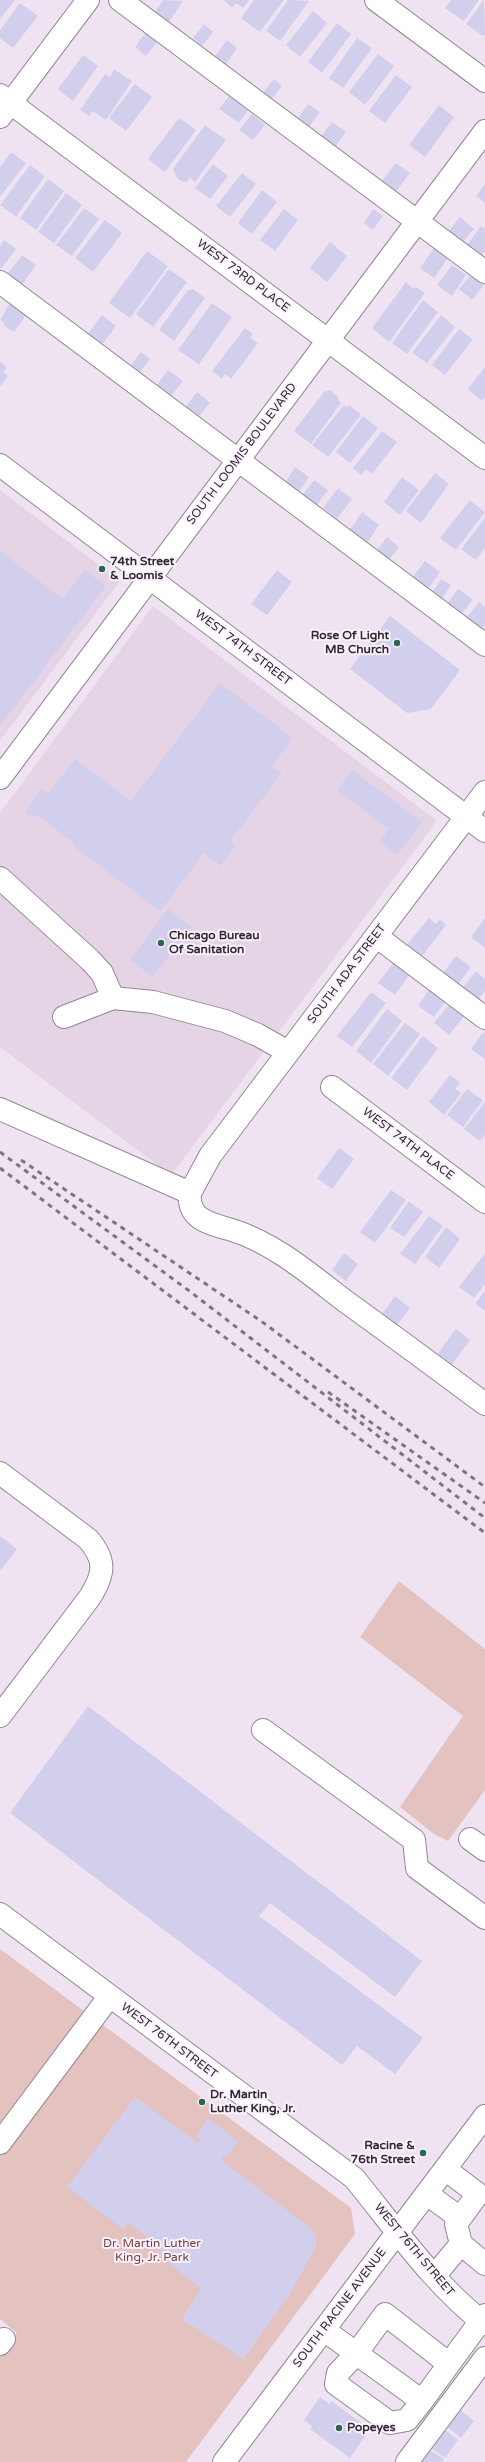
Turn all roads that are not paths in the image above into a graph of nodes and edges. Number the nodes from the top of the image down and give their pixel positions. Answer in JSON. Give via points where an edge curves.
{"nodes":[{"id":1,"x":88,"y":0,"type":"edge"},
{"id":2,"x":120,"y":0,"type":"edge"},
{"id":3,"x":376,"y":0,"type":"edge"},
{"id":4,"x":485,"y":81,"type":"edge"},
{"id":5,"x":4,"y":105,"type":"edge"},
{"id":6,"x":485,"y":131,"type":"edge"},
{"id":7,"x":417,"y":221,"type":"junction"},
{"id":8,"x":485,"y":272,"type":"edge"},
{"id":9,"x":0,"y":282,"type":"edge"},
{"id":10,"x":328,"y":340,"type":"junction"},
{"id":11,"x":485,"y":458,"type":"edge"},
{"id":12,"x":238,"y":460,"type":"junction"},
{"id":13,"x":0,"y":465,"type":"edge"},
{"id":14,"x":150,"y":578,"type":"junction"},
{"id":15,"x":485,"y":645,"type":"edge"},
{"id":16,"x":0,"y":778,"type":"edge"},
{"id":17,"x":485,"y":792,"type":"edge"},
{"id":18,"x":466,"y":817,"type":"junction"},
{"id":19,"x":485,"y":831,"type":"edge"},
{"id":20,"x":0,"y":878,"type":"edge"},
{"id":21,"x":376,"y":936,"type":"junction"},
{"id":22,"x":113,"y":998,"type":"junction"},
{"id":23,"x":64,"y":1017,"type":"dead end"},
{"id":24,"x":485,"y":1018,"type":"edge"},
{"id":25,"x":288,"y":1052,"type":"junction"},
{"id":26,"x":332,"y":1087,"type":"dead end"},
{"id":27,"x":0,"y":1109,"type":"edge"},
{"id":28,"x":190,"y":1193,"type":"junction"},
{"id":29,"x":485,"y":1202,"type":"edge"},
{"id":30,"x":485,"y":1404,"type":"edge"},
{"id":31,"x":0,"y":1473,"type":"edge"},
{"id":32,"x":0,"y":1716,"type":"edge"},
{"id":33,"x":264,"y":1730,"type":"dead end"},
{"id":34,"x":0,"y":1914,"type":"edge"},
{"id":35,"x":485,"y":1918,"type":"edge"},
{"id":36,"x":109,"y":1997,"type":"junction"},
{"id":37,"x":485,"y":2116,"type":"edge"},
{"id":38,"x":0,"y":2143,"type":"edge"},
{"id":39,"x":445,"y":2169,"type":"junction"},
{"id":40,"x":426,"y":2194,"type":"junction"},
{"id":41,"x":460,"y":2218,"type":"junction"},
{"id":42,"x":398,"y":2233,"type":"junction"},
{"id":43,"x":461,"y":2244,"type":"junction"},
{"id":44,"x":485,"y":2264,"type":"edge"},
{"id":45,"x":435,"y":2275,"type":"junction"},
{"id":46,"x":484,"y":2320,"type":"edge"},
{"id":47,"x":324,"y":2330,"type":"junction"},
{"id":48,"x":356,"y":2354,"type":"junction"},
{"id":49,"x":485,"y":2358,"type":"edge"},
{"id":50,"x":449,"y":2364,"type":"junction"},
{"id":51,"x":422,"y":2401,"type":"junction"},
{"id":52,"x":224,"y":2462,"type":"edge"},
{"id":53,"x":407,"y":2462,"type":"edge"}],
"edges":[{"from":1,"to":5,"type":"street"},
{"from":2,"to":7,"type":"street"},
{"from":3,"to":4,"type":"street"},
{"from":5,"to":10,"type":"street","name":"WEST 73RD PLACE"},
{"from":6,"to":7,"type":"street","name":"SOUTH LOOMIS BOULEVARD"},
{"from":7,"to":8,"type":"street"},
{"from":7,"to":10,"type":"street","name":"SOUTH LOOMIS BOULEVARD"},
{"from":9,"to":12,"type":"street"},
{"from":10,"to":11,"type":"street","name":"WEST 73RD PLACE"},
{"from":10,"to":12,"type":"street","name":"SOUTH LOOMIS BOULEVARD"},
{"from":12,"to":14,"type":"street","name":"SOUTH LOOMIS BOULEVARD"},
{"from":12,"to":15,"type":"street"},
{"from":13,"to":14,"type":"street","name":"WEST 74TH STREET"},
{"from":14,"to":16,"type":"street","name":"SOUTH LOOMIS BOULEVARD"},
{"from":14,"to":18,"type":"street","name":"WEST 74TH STREET"},
{"from":17,"to":18,"type":"street","name":"SOUTH ADA STREET"},
{"from":18,"to":19,"type":"street","name":"WEST 74TH STREET"},
{"from":18,"to":21,"type":"street","name":"SOUTH ADA STREET"},
{"from":20,"to":22,"type":"street","via":[[90,960],[102,973]]},
{"from":21,"to":24,"type":"street"},
{"from":21,"to":25,"type":"street","name":"SOUTH ADA STREET"},
{"from":22,"to":23,"type":"street"},
{"from":22,"to":25,"type":"street","via":[[153,1002],[218,1019],[258,1035]]},
{"from":25,"to":28,"type":"street","name":"SOUTH ADA STREET","via":[[210,1156]]},
{"from":26,"to":29,"type":"street","name":"WEST 74TH PLACE"},
{"from":27,"to":28,"type":"street"},
{"from":28,"to":30,"type":"street","via":[[190,1206],[194,1214],[202,1220],[247,1235],[302,1268]]},
{"from":31,"to":32,"type":"street","via":[[88,1538],[98,1551],[102,1566],[99,1582],[90,1597]]},
{"from":33,"to":35,"type":"street","via":[[414,1840],[417,1868]]},
{"from":34,"to":36,"type":"street","name":"WEST 76TH STREET"},
{"from":36,"to":38,"type":"street"},
{"from":36,"to":42,"type":"street","name":"WEST 76TH STREET","via":[[354,2178]]},
{"from":37,"to":39,"type":"street","name":"SOUTH RACINE AVENUE"},
{"from":39,"to":40,"type":"street","name":"SOUTH RACINE AVENUE"},
{"from":39,"to":41,"type":"street","via":[[478,2194]]},
{"from":40,"to":41,"type":"street"},
{"from":40,"to":42,"type":"street","name":"SOUTH RACINE AVENUE"},
{"from":41,"to":43,"type":"street","via":[[456,2224]]},
{"from":42,"to":45,"type":"street","name":"WEST 76TH STREET"},
{"from":42,"to":47,"type":"street","name":"SOUTH RACINE AVENUE"},
{"from":43,"to":44,"type":"street"},
{"from":43,"to":45,"type":"street"},
{"from":45,"to":46,"type":"street","name":"WEST 76TH STREET","via":[[466,2310]]},
{"from":46,"to":50,"type":"street"},
{"from":47,"to":48,"type":"street"},
{"from":47,"to":52,"type":"street","name":"SOUTH RACINE AVENUE"},
{"from":48,"to":50,"type":"street","via":[[385,2314]]},
{"from":48,"to":51,"type":"street"},
{"from":48,"to":51,"type":"street","via":[[338,2373],[336,2384],[390,2423],[407,2420]]},
{"from":49,"to":53,"type":"street"},
{"from":50,"to":51,"type":"street"}]}
